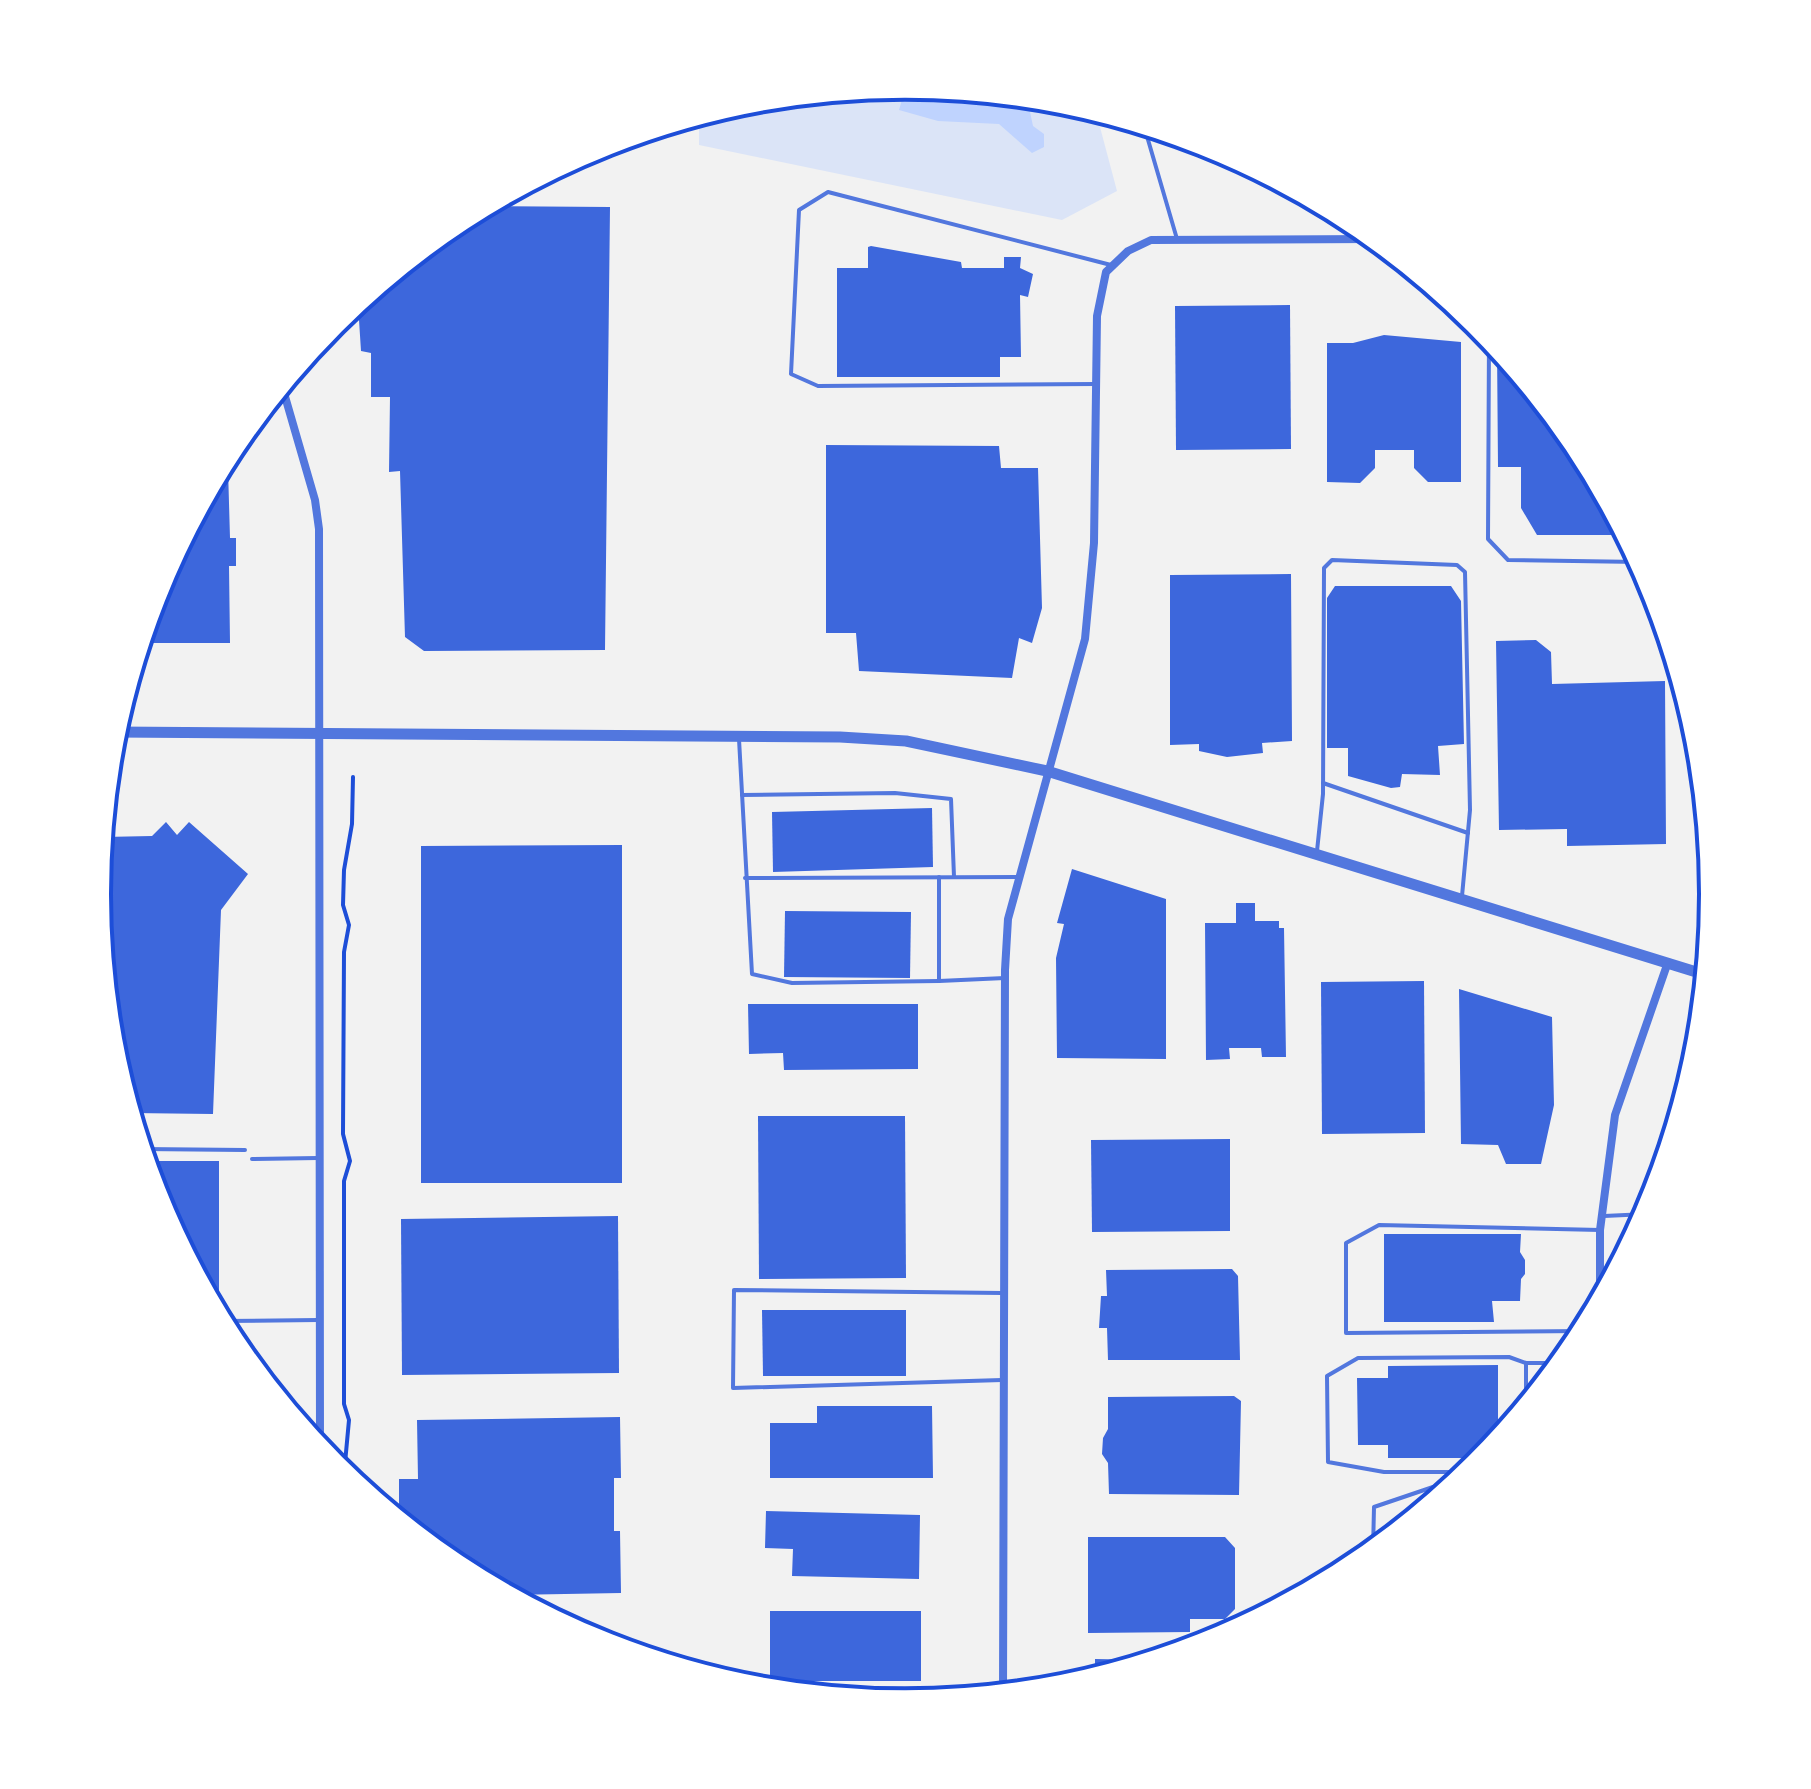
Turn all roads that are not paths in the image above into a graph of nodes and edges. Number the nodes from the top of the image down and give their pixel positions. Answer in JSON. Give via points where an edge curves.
{"nodes":[{"id":1,"x":1148,"y":138,"type":"edge"},
{"id":2,"x":1354,"y":239,"type":"edge"},
{"id":3,"x":1178,"y":240,"type":"junction"},
{"id":4,"x":1113,"y":265,"type":"junction"},
{"id":5,"x":1489,"y":356,"type":"edge"},
{"id":6,"x":1096,"y":384,"type":"junction"},
{"id":7,"x":286,"y":398,"type":"edge"},
{"id":8,"x":1627,"y":562,"type":"edge"},
{"id":9,"x":128,"y":732,"type":"edge"},
{"id":10,"x":321,"y":734,"type":"junction"},
{"id":11,"x":739,"y":736,"type":"junction"},
{"id":12,"x":1047,"y":771,"type":"junction"},
{"id":13,"x":1323,"y":783,"type":"junction"},
{"id":14,"x":742,"y":795,"type":"junction"},
{"id":15,"x":1468,"y":833,"type":"junction"},
{"id":16,"x":1317,"y":854,"type":"junction"},
{"id":17,"x":939,"y":877,"type":"junction"},
{"id":18,"x":954,"y":877,"type":"junction"},
{"id":19,"x":1019,"y":877,"type":"junction"},
{"id":20,"x":745,"y":878,"type":"junction"},
{"id":21,"x":1462,"y":899,"type":"junction"},
{"id":22,"x":1668,"y":962,"type":"junction"},
{"id":23,"x":1696,"y":971,"type":"edge"},
{"id":24,"x":1005,"y":978,"type":"junction"},
{"id":25,"x":939,"y":981,"type":"junction"},
{"id":26,"x":153,"y":1149,"type":"edge"},
{"id":27,"x":245,"y":1150,"type":"dead end"},
{"id":28,"x":320,"y":1158,"type":"junction"},
{"id":29,"x":252,"y":1159,"type":"dead end"},
{"id":30,"x":1633,"y":1215,"type":"edge"},
{"id":31,"x":1601,"y":1217,"type":"junction"},
{"id":32,"x":1600,"y":1230,"type":"junction"},
{"id":33,"x":1604,"y":1273,"type":"edge"},
{"id":34,"x":1005,"y":1293,"type":"junction"},
{"id":35,"x":320,"y":1320,"type":"junction"},
{"id":36,"x":235,"y":1321,"type":"edge"},
{"id":37,"x":1569,"y":1331,"type":"edge"},
{"id":38,"x":1526,"y":1363,"type":"junction"},
{"id":39,"x":1547,"y":1363,"type":"edge"},
{"id":40,"x":1005,"y":1380,"type":"junction"},
{"id":41,"x":1526,"y":1390,"type":"edge"},
{"id":42,"x":320,"y":1431,"type":"edge"},
{"id":43,"x":1450,"y":1472,"type":"edge"},
{"id":44,"x":1434,"y":1487,"type":"edge"},
{"id":45,"x":1373,"y":1536,"type":"edge"},
{"id":46,"x":1003,"y":1683,"type":"edge"}],
"edges":[{"from":1,"to":3,"type":"lane"},
{"from":2,"to":3,"type":"street"},
{"from":3,"to":4,"type":"street","via":[[1151,240]]},
{"from":4,"to":6,"type":"street","via":[[1106,272],[1097,316]]},
{"from":4,"to":6,"type":"lane","via":[[828,192],[799,210],[791,374],[818,386]]},
{"from":5,"to":8,"type":"lane","via":[[1488,539],[1508,560]]},
{"from":6,"to":12,"type":"street","via":[[1094,543],[1085,639]]},
{"from":7,"to":10,"type":"street","via":[[319,529]]},
{"from":9,"to":10,"type":"street"},
{"from":10,"to":11,"type":"street"},
{"from":10,"to":28,"type":"street"},
{"from":11,"to":12,"type":"street","via":[[906,741]]},
{"from":11,"to":14,"type":"lane"},
{"from":12,"to":16,"type":"street"},
{"from":12,"to":19,"type":"street"},
{"from":13,"to":15,"type":"lane"},
{"from":13,"to":15,"type":"lane","via":[[1324,568],[1332,560],[1457,565],[1465,572]]},
{"from":13,"to":16,"type":"lane"},
{"from":14,"to":18,"type":"lane","via":[[895,793],[951,799]]},
{"from":14,"to":20,"type":"lane"},
{"from":15,"to":21,"type":"lane"},
{"from":16,"to":21,"type":"street"},
{"from":17,"to":18,"type":"lane"},
{"from":17,"to":20,"type":"lane"},
{"from":17,"to":25,"type":"lane"},
{"from":18,"to":19,"type":"lane"},
{"from":19,"to":24,"type":"street","via":[[1008,919]]},
{"from":20,"to":25,"type":"lane","via":[[752,974],[792,983]]},
{"from":21,"to":22,"type":"street"},
{"from":22,"to":23,"type":"street"},
{"from":22,"to":31,"type":"street","via":[[1615,1115]]},
{"from":24,"to":25,"type":"lane"},
{"from":24,"to":34,"type":"street"},
{"from":26,"to":27,"type":"lane"},
{"from":28,"to":29,"type":"lane"},
{"from":28,"to":35,"type":"street"},
{"from":30,"to":31,"type":"lane"},
{"from":31,"to":32,"type":"street"},
{"from":32,"to":33,"type":"street"},
{"from":32,"to":37,"type":"lane","via":[[1379,1225],[1346,1243],[1346,1333]]},
{"from":34,"to":40,"type":"street"},
{"from":34,"to":40,"type":"lane","via":[[734,1290],[733,1388]]},
{"from":35,"to":36,"type":"lane"},
{"from":35,"to":42,"type":"street"},
{"from":38,"to":39,"type":"lane"},
{"from":38,"to":41,"type":"lane"},
{"from":38,"to":43,"type":"lane","via":[[1509,1357],[1358,1358],[1327,1376],[1328,1462],[1384,1472]]},
{"from":40,"to":46,"type":"street"},
{"from":44,"to":45,"type":"lane","via":[[1374,1507]]}]}
